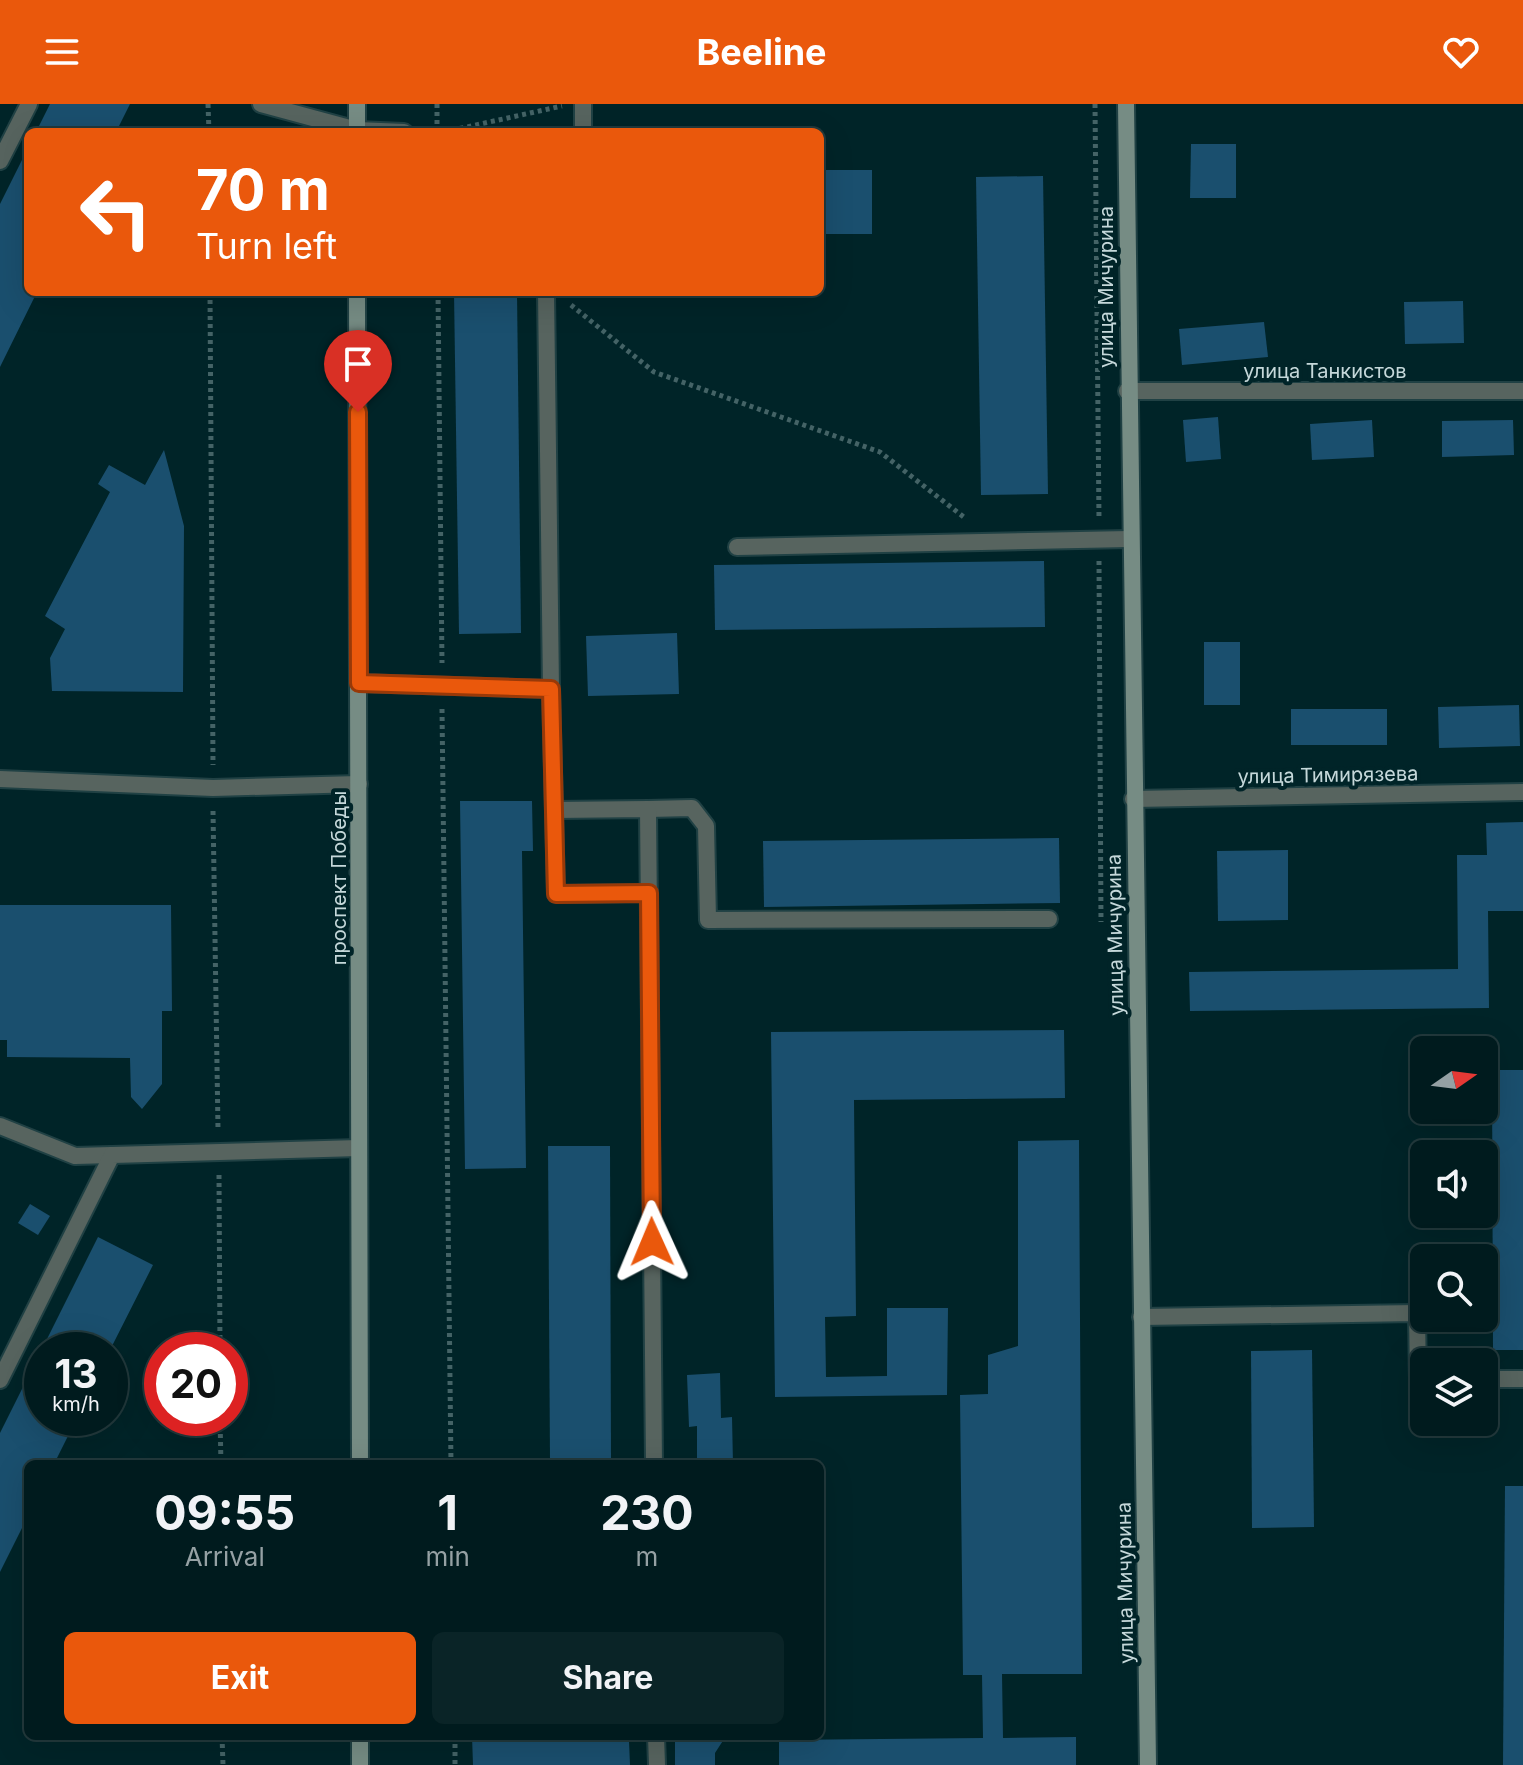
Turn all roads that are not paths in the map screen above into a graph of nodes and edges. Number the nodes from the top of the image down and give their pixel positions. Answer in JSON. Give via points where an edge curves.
{"nodes":[{"id":1,"x":29,"y":104,"type":"edge"},
{"id":2,"x":261,"y":104,"type":"edge"},
{"id":3,"x":357,"y":104,"type":"edge"},
{"id":4,"x":583,"y":104,"type":"edge"},
{"id":5,"x":1126,"y":104,"type":"edge"},
{"id":6,"x":346,"y":128,"type":"edge"},
{"id":7,"x":357,"y":128,"type":"edge"},
{"id":8,"x":583,"y":128,"type":"edge"},
{"id":9,"x":0,"y":161,"type":"edge"},
{"id":10,"x":357,"y":296,"type":"edge"},
{"id":11,"x":546,"y":296,"type":"edge"},
{"id":12,"x":1127,"y":391,"type":"junction"},
{"id":13,"x":1523,"y":391,"type":"edge"},
{"id":14,"x":1129,"y":539,"type":"junction"},
{"id":15,"x":737,"y":547,"type":"dead end"},
{"id":16,"x":359,"y":683,"type":"junction"},
{"id":17,"x":551,"y":689,"type":"junction"},
{"id":18,"x":0,"y":779,"type":"edge"},
{"id":19,"x":359,"y":784,"type":"junction"},
{"id":20,"x":1523,"y":792,"type":"edge"},
{"id":21,"x":1133,"y":799,"type":"junction"},
{"id":22,"x":648,"y":809,"type":"junction"},
{"id":23,"x":554,"y":810,"type":"junction"},
{"id":24,"x":649,"y":893,"type":"junction"},
{"id":25,"x":1049,"y":919,"type":"dead end"},
{"id":26,"x":0,"y":1126,"type":"edge"},
{"id":27,"x":359,"y":1148,"type":"junction"},
{"id":28,"x":112,"y":1155,"type":"junction"},
{"id":29,"x":1141,"y":1317,"type":"junction"},
{"id":30,"x":1418,"y":1348,"type":"edge"},
{"id":31,"x":1498,"y":1379,"type":"edge"},
{"id":32,"x":1523,"y":1379,"type":"edge"},
{"id":33,"x":0,"y":1380,"type":"edge"},
{"id":34,"x":360,"y":1460,"type":"edge"},
{"id":35,"x":654,"y":1460,"type":"edge"},
{"id":36,"x":360,"y":1740,"type":"edge"},
{"id":37,"x":656,"y":1740,"type":"edge"},
{"id":38,"x":360,"y":1765,"type":"edge"},
{"id":39,"x":657,"y":1765,"type":"edge"},
{"id":40,"x":1148,"y":1765,"type":"edge"}],
"edges":[{"from":1,"to":9,"type":"street"},
{"from":2,"to":6,"type":"street"},
{"from":3,"to":7,"type":"street"},
{"from":4,"to":8,"type":"street"},
{"from":5,"to":12,"type":"street","name":"улица Мичурина"},
{"from":10,"to":16,"type":"street","name":"проспект Победы"},
{"from":11,"to":17,"type":"street"},
{"from":12,"to":13,"type":"street","name":"улица Танкистов"},
{"from":12,"to":14,"type":"street","name":"улица Мичурина"},
{"from":14,"to":15,"type":"street"},
{"from":14,"to":21,"type":"street","name":"улица Мичурина"},
{"from":16,"to":17,"type":"street"},
{"from":16,"to":19,"type":"street","name":"проспект Победы"},
{"from":17,"to":23,"type":"street"},
{"from":18,"to":19,"type":"street","via":[[213,788]]},
{"from":19,"to":27,"type":"street","name":"проспект Победы"},
{"from":20,"to":21,"type":"street","name":"улица Тимирязева"},
{"from":21,"to":29,"type":"street","name":"улица Мичурина"},
{"from":22,"to":23,"type":"street"},
{"from":22,"to":24,"type":"street"},
{"from":22,"to":25,"type":"street","via":[[692,808],[706,826],[708,920]]},
{"from":23,"to":24,"type":"street","via":[[556,894]]},
{"from":24,"to":35,"type":"street"},
{"from":26,"to":28,"type":"street","via":[[75,1156]]},
{"from":27,"to":28,"type":"street"},
{"from":27,"to":34,"type":"street","name":"проспект Победы"},
{"from":28,"to":33,"type":"street"},
{"from":29,"to":30,"type":"street","via":[[1417,1313]]},
{"from":29,"to":40,"type":"street","name":"улица Мичурина"},
{"from":31,"to":32,"type":"street"},
{"from":36,"to":38,"type":"street"},
{"from":37,"to":39,"type":"street"}]}
